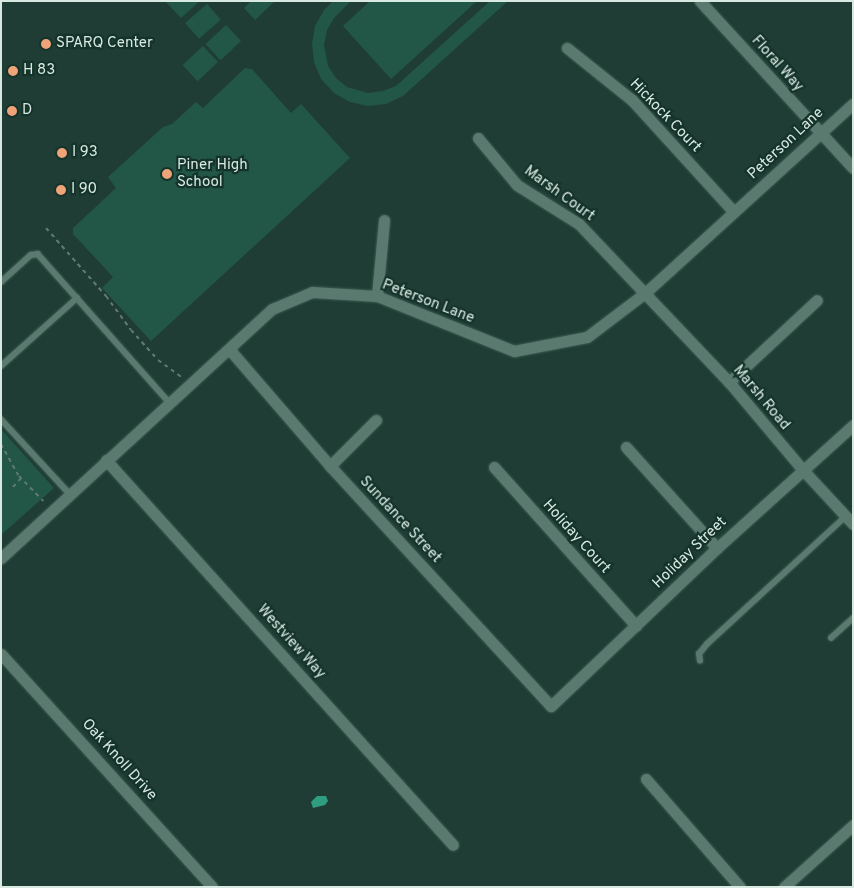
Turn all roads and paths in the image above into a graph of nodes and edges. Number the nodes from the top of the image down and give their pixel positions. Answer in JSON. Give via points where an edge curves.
{"nodes":[{"id":1,"x":700,"y":1,"type":"edge"},
{"id":2,"x":567,"y":48,"type":"dead end"},
{"id":3,"x":853,"y":104,"type":"edge"},
{"id":4,"x":820,"y":132,"type":"junction"},
{"id":5,"x":478,"y":138,"type":"dead end"},
{"id":6,"x":853,"y":168,"type":"edge"},
{"id":7,"x":734,"y":212,"type":"junction"},
{"id":8,"x":384,"y":220,"type":"dead end"},
{"id":9,"x":46,"y":228,"type":"dead end"},
{"id":10,"x":1,"y":282,"type":"edge"},
{"id":11,"x":645,"y":293,"type":"junction"},
{"id":12,"x":377,"y":296,"type":"junction"},
{"id":13,"x":77,"y":298,"type":"junction"},
{"id":14,"x":817,"y":300,"type":"dead end"},
{"id":15,"x":230,"y":350,"type":"junction"},
{"id":16,"x":1,"y":366,"type":"edge"},
{"id":17,"x":181,"y":377,"type":"dead end"},
{"id":18,"x":728,"y":382,"type":"junction"},
{"id":19,"x":169,"y":402,"type":"junction"},
{"id":20,"x":1,"y":419,"type":"edge"},
{"id":21,"x":376,"y":420,"type":"dead end"},
{"id":22,"x":853,"y":425,"type":"edge"},
{"id":23,"x":1,"y":444,"type":"edge"},
{"id":24,"x":626,"y":447,"type":"dead end"},
{"id":25,"x":106,"y":460,"type":"junction"},
{"id":26,"x":330,"y":466,"type":"junction"},
{"id":27,"x":494,"y":467,"type":"dead end"},
{"id":28,"x":802,"y":469,"type":"junction"},
{"id":29,"x":21,"y":478,"type":"junction"},
{"id":30,"x":14,"y":487,"type":"dead end"},
{"id":31,"x":71,"y":495,"type":"junction"},
{"id":32,"x":43,"y":501,"type":"dead end"},
{"id":33,"x":849,"y":520,"type":"edge"},
{"id":34,"x":717,"y":548,"type":"junction"},
{"id":35,"x":1,"y":558,"type":"edge"},
{"id":36,"x":853,"y":618,"type":"edge"},
{"id":37,"x":636,"y":626,"type":"junction"},
{"id":38,"x":831,"y":638,"type":"dead end"},
{"id":39,"x":1,"y":654,"type":"edge"},
{"id":40,"x":700,"y":661,"type":"dead end"},
{"id":41,"x":551,"y":706,"type":"joint"},
{"id":42,"x":646,"y":779,"type":"dead end"},
{"id":43,"x":853,"y":825,"type":"edge"},
{"id":44,"x":453,"y":845,"type":"dead end"},
{"id":45,"x":212,"y":887,"type":"edge"},
{"id":46,"x":740,"y":887,"type":"edge"},
{"id":47,"x":784,"y":887,"type":"edge"}],
"edges":[{"from":1,"to":4,"type":"street","name":"Floral Way"},
{"from":2,"to":7,"type":"street","name":"Hickock Court","via":[[632,100]]},
{"from":3,"to":4,"type":"street","name":"Peterson Lane"},
{"from":4,"to":6,"type":"street","name":"Floral Way"},
{"from":4,"to":7,"type":"street","name":"Peterson Lane"},
{"from":5,"to":11,"type":"street","name":"Marsh Court","via":[[517,185],[579,224]]},
{"from":7,"to":11,"type":"street","name":"Peterson Lane"},
{"from":8,"to":12,"type":"street"},
{"from":9,"to":17,"type":"path","via":[[158,360]]},
{"from":10,"to":13,"type":"lane","via":[[35,254]]},
{"from":11,"to":12,"type":"street","name":"Peterson Lane","via":[[587,336],[514,350]]},
{"from":11,"to":18,"type":"street","name":"Marsh Road"},
{"from":12,"to":15,"type":"street","name":"Peterson Lane","via":[[312,292],[272,309]]},
{"from":13,"to":16,"type":"lane"},
{"from":13,"to":19,"type":"lane"},
{"from":14,"to":18,"type":"street"},
{"from":15,"to":19,"type":"street","name":"Peterson Lane"},
{"from":15,"to":26,"type":"street","name":"Sundance Street"},
{"from":18,"to":28,"type":"street","name":"Marsh Road"},
{"from":19,"to":25,"type":"street","name":"Peterson Lane"},
{"from":20,"to":31,"type":"lane"},
{"from":21,"to":26,"type":"street"},
{"from":22,"to":28,"type":"street","name":"Holiday Street"},
{"from":23,"to":29,"type":"path"},
{"from":24,"to":34,"type":"street"},
{"from":25,"to":31,"type":"street","name":"Peterson Lane"},
{"from":25,"to":44,"type":"street","name":"Westview Way"},
{"from":26,"to":41,"type":"street","name":"Sundance Street"},
{"from":27,"to":37,"type":"street","name":"Holiday Court"},
{"from":28,"to":33,"type":"street","name":"Marsh Road"},
{"from":28,"to":34,"type":"street","name":"Holiday Street"},
{"from":29,"to":30,"type":"path"},
{"from":29,"to":32,"type":"path"},
{"from":31,"to":35,"type":"street","name":"Peterson Lane"},
{"from":33,"to":40,"type":"lane","via":[[707,644],[699,654]]},
{"from":34,"to":37,"type":"street","name":"Holiday Street"},
{"from":36,"to":38,"type":"lane"},
{"from":37,"to":41,"type":"street","name":"Holiday Street"},
{"from":39,"to":45,"type":"street","name":"Oak Knoll Drive"},
{"from":42,"to":46,"type":"street"},
{"from":43,"to":47,"type":"street"}]}
